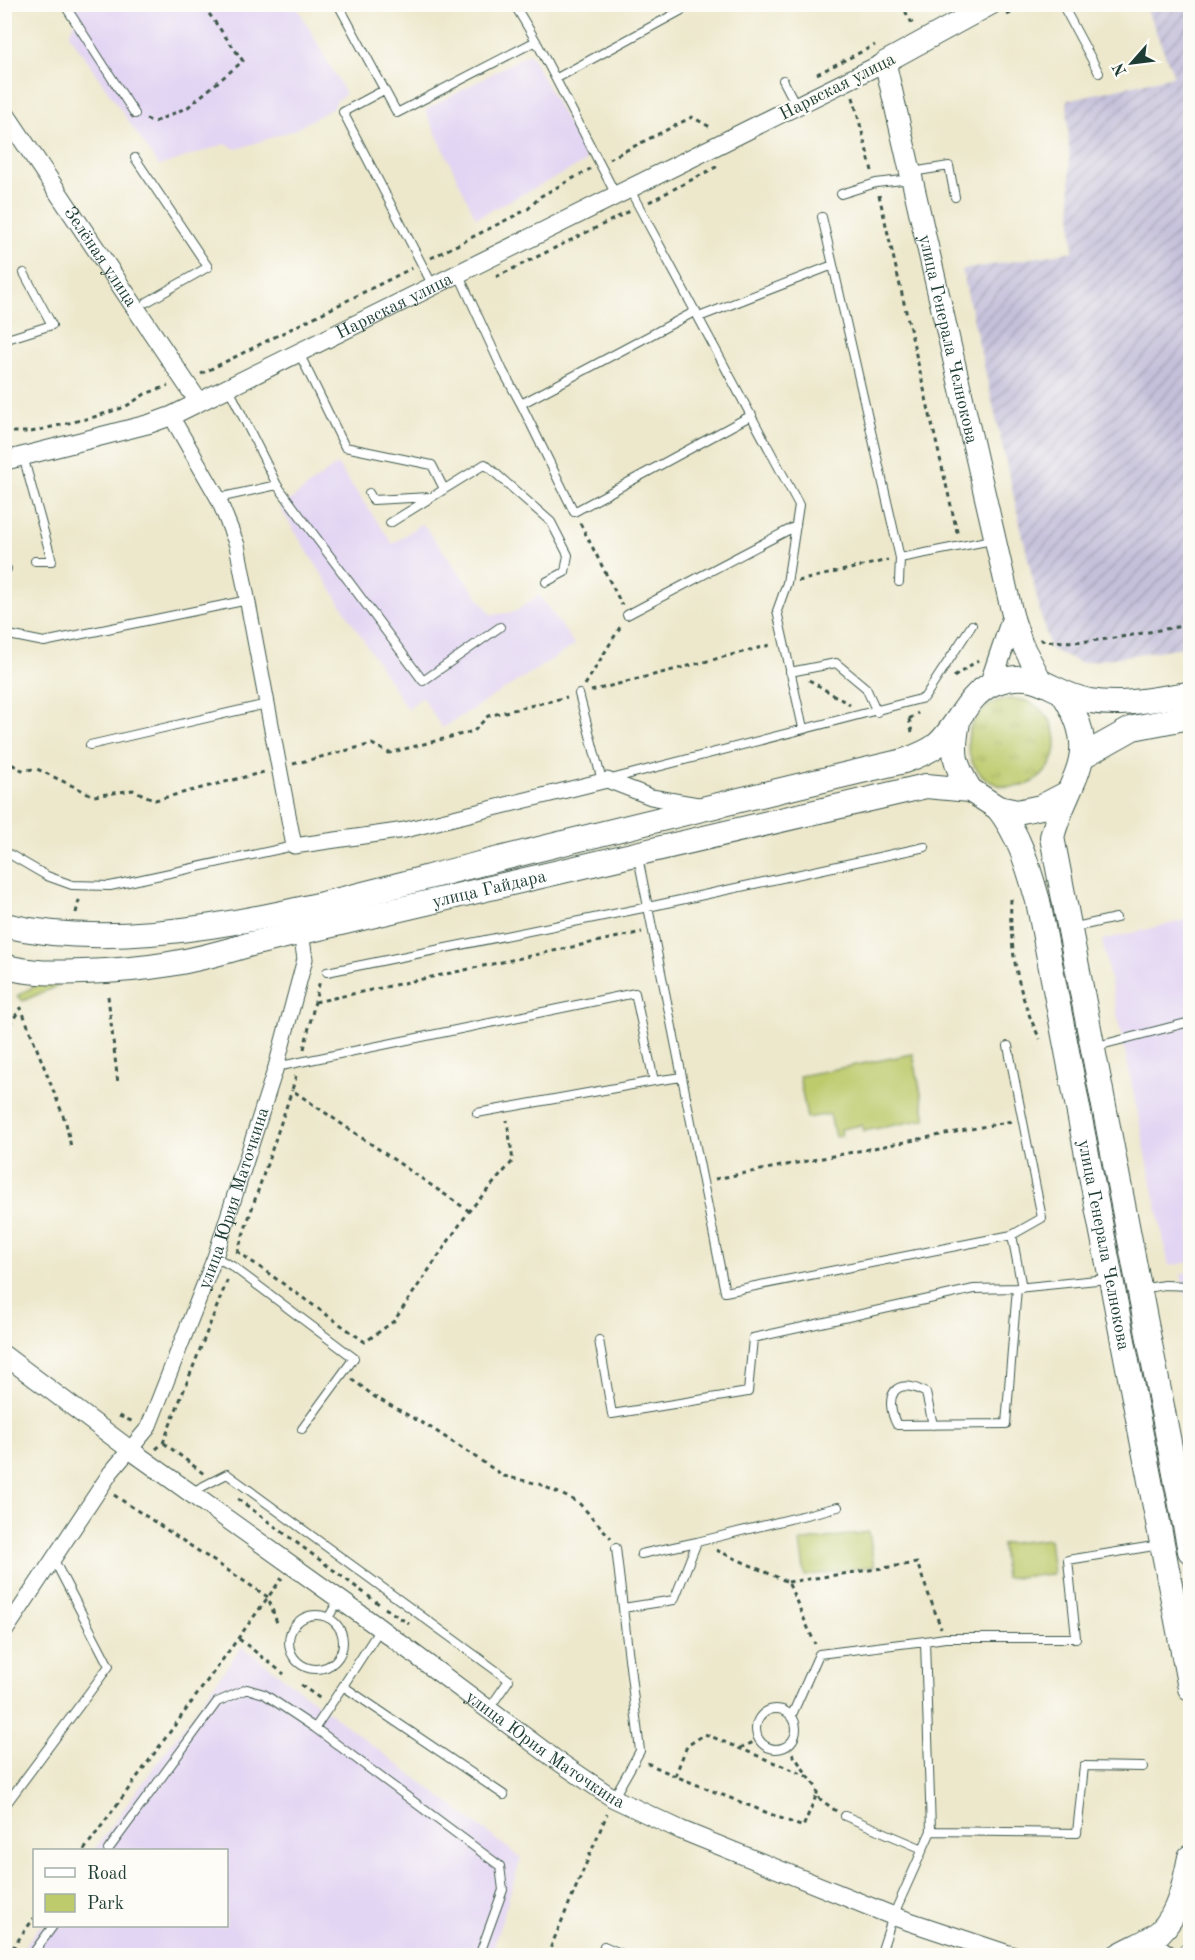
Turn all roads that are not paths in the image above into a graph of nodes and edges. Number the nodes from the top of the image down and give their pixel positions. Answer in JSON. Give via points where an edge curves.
{"nodes":[{"id":1,"x":64,"y":4,"type":"edge"},
{"id":2,"x":338,"y":4,"type":"edge"},
{"id":3,"x":511,"y":4,"type":"edge"},
{"id":4,"x":693,"y":4,"type":"edge"},
{"id":5,"x":991,"y":4,"type":"edge"},
{"id":6,"x":1062,"y":4,"type":"edge"},
{"id":7,"x":536,"y":41,"type":"junction"},
{"id":8,"x":884,"y":51,"type":"junction"},
{"id":9,"x":1099,"y":73,"type":"dead end"},
{"id":10,"x":557,"y":78,"type":"junction"},
{"id":11,"x":783,"y":80,"type":"dead end"},
{"id":12,"x":384,"y":90,"type":"junction"},
{"id":13,"x":797,"y":106,"type":"junction"},
{"id":14,"x":4,"y":112,"type":"edge"},
{"id":15,"x":135,"y":114,"type":"road end"},
{"id":16,"x":135,"y":158,"type":"dead end"},
{"id":17,"x":911,"y":175,"type":"junction"},
{"id":18,"x":623,"y":193,"type":"junction"},
{"id":19,"x":841,"y":194,"type":"dead end"},
{"id":20,"x":956,"y":197,"type":"dead end"},
{"id":21,"x":822,"y":217,"type":"dead end"},
{"id":22,"x":833,"y":265,"type":"junction"},
{"id":23,"x":24,"y":273,"type":"dead end"},
{"id":24,"x":458,"y":273,"type":"junction"},
{"id":25,"x":433,"y":285,"type":"junction"},
{"id":26,"x":147,"y":302,"type":"dead end"},
{"id":27,"x":698,"y":314,"type":"junction"},
{"id":28,"x":4,"y":340,"type":"edge"},
{"id":29,"x":298,"y":351,"type":"junction"},
{"id":30,"x":228,"y":386,"type":"junction"},
{"id":31,"x":198,"y":401,"type":"junction"},
{"id":32,"x":521,"y":404,"type":"junction"},
{"id":33,"x":752,"y":415,"type":"junction"},
{"id":34,"x":171,"y":416,"type":"junction"},
{"id":35,"x":23,"y":456,"type":"junction"},
{"id":36,"x":4,"y":461,"type":"edge"},
{"id":37,"x":277,"y":485,"type":"junction"},
{"id":38,"x":444,"y":489,"type":"junction"},
{"id":39,"x":369,"y":493,"type":"dead end"},
{"id":40,"x":432,"y":497,"type":"junction"},
{"id":41,"x":218,"y":498,"type":"junction"},
{"id":42,"x":390,"y":523,"type":"dead end"},
{"id":43,"x":796,"y":526,"type":"junction"},
{"id":44,"x":997,"y":539,"type":"junction"},
{"id":45,"x":900,"y":558,"type":"junction"},
{"id":46,"x":35,"y":561,"type":"dead end"},
{"id":47,"x":546,"y":582,"type":"dead end"},
{"id":48,"x":899,"y":582,"type":"dead end"},
{"id":49,"x":248,"y":600,"type":"junction"},
{"id":50,"x":627,"y":615,"type":"road end"},
{"id":51,"x":1013,"y":617,"type":"junction"},
{"id":52,"x":972,"y":625,"type":"dead end"},
{"id":53,"x":500,"y":627,"type":"dead end"},
{"id":54,"x":4,"y":634,"type":"edge"},
{"id":55,"x":794,"y":672,"type":"junction"},
{"id":56,"x":1041,"y":680,"type":"junction"},
{"id":57,"x":990,"y":685,"type":"junction"},
{"id":58,"x":579,"y":694,"type":"road end"},
{"id":59,"x":1191,"y":694,"type":"edge"},
{"id":60,"x":1064,"y":695,"type":"junction"},
{"id":61,"x":267,"y":704,"type":"junction"},
{"id":62,"x":877,"y":712,"type":"junction"},
{"id":63,"x":1191,"y":717,"type":"edge"},
{"id":64,"x":958,"y":722,"type":"junction"},
{"id":65,"x":803,"y":728,"type":"junction"},
{"id":66,"x":90,"y":745,"type":"dead end"},
{"id":67,"x":1083,"y":756,"type":"junction"},
{"id":68,"x":604,"y":780,"type":"junction"},
{"id":69,"x":970,"y":790,"type":"junction"},
{"id":70,"x":1066,"y":794,"type":"junction"},
{"id":71,"x":716,"y":808,"type":"junction"},
{"id":72,"x":998,"y":808,"type":"junction"},
{"id":73,"x":294,"y":846,"type":"junction"},
{"id":74,"x":925,"y":847,"type":"dead end"},
{"id":75,"x":4,"y":851,"type":"edge"},
{"id":76,"x":638,"y":855,"type":"junction"},
{"id":77,"x":648,"y":907,"type":"junction"},
{"id":78,"x":1116,"y":918,"type":"dead end"},
{"id":79,"x":10,"y":926,"type":"edge"},
{"id":80,"x":1070,"y":928,"type":"junction"},
{"id":81,"x":301,"y":933,"type":"junction"},
{"id":82,"x":5,"y":968,"type":"edge"},
{"id":83,"x":327,"y":972,"type":"dead end"},
{"id":84,"x":1191,"y":1022,"type":"edge"},
{"id":85,"x":1008,"y":1046,"type":"dead end"},
{"id":86,"x":1092,"y":1047,"type":"junction"},
{"id":87,"x":276,"y":1067,"type":"junction"},
{"id":88,"x":682,"y":1077,"type":"junction"},
{"id":89,"x":654,"y":1081,"type":"junction"},
{"id":90,"x":477,"y":1113,"type":"dead end"},
{"id":91,"x":1012,"y":1235,"type":"junction"},
{"id":92,"x":215,"y":1257,"type":"junction"},
{"id":93,"x":1111,"y":1278,"type":"junction"},
{"id":94,"x":1191,"y":1286,"type":"edge"},
{"id":95,"x":1019,"y":1288,"type":"junction"},
{"id":96,"x":1140,"y":1289,"type":"junction"},
{"id":97,"x":599,"y":1340,"type":"dead end"},
{"id":98,"x":4,"y":1355,"type":"edge"},
{"id":99,"x":933,"y":1425,"type":"junction"},
{"id":100,"x":302,"y":1429,"type":"dead end"},
{"id":101,"x":129,"y":1449,"type":"junction"},
{"id":102,"x":190,"y":1493,"type":"junction"},
{"id":103,"x":838,"y":1507,"type":"dead end"},
{"id":104,"x":1162,"y":1536,"type":"junction"},
{"id":105,"x":697,"y":1542,"type":"junction"},
{"id":106,"x":1189,"y":1543,"type":"edge"},
{"id":107,"x":616,"y":1545,"type":"road end"},
{"id":108,"x":640,"y":1554,"type":"dead end"},
{"id":109,"x":53,"y":1559,"type":"junction"},
{"id":110,"x":339,"y":1600,"type":"junction"},
{"id":111,"x":623,"y":1608,"type":"junction"},
{"id":112,"x":328,"y":1618,"type":"junction"},
{"id":113,"x":380,"y":1629,"type":"junction"},
{"id":114,"x":4,"y":1633,"type":"edge"},
{"id":115,"x":925,"y":1641,"type":"junction"},
{"id":116,"x":344,"y":1686,"type":"junction"},
{"id":117,"x":1191,"y":1688,"type":"edge"},
{"id":118,"x":488,"y":1710,"type":"junction"},
{"id":119,"x":791,"y":1717,"type":"junction"},
{"id":120,"x":315,"y":1728,"type":"junction"},
{"id":121,"x":1143,"y":1767,"type":"dead end"},
{"id":122,"x":504,"y":1796,"type":"dead end"},
{"id":123,"x":614,"y":1798,"type":"junction"},
{"id":124,"x":4,"y":1807,"type":"edge"},
{"id":125,"x":844,"y":1816,"type":"road end"},
{"id":126,"x":931,"y":1831,"type":"junction"},
{"id":127,"x":109,"y":1849,"type":"edge"},
{"id":128,"x":923,"y":1849,"type":"junction"},
{"id":129,"x":1191,"y":1857,"type":"edge"},
{"id":130,"x":893,"y":1916,"type":"junction"},
{"id":131,"x":52,"y":1927,"type":"edge"},
{"id":132,"x":1121,"y":1954,"type":"edge"},
{"id":133,"x":31,"y":1956,"type":"edge"},
{"id":134,"x":479,"y":1956,"type":"edge"},
{"id":135,"x":602,"y":1956,"type":"edge"},
{"id":136,"x":627,"y":1956,"type":"edge"},
{"id":137,"x":880,"y":1956,"type":"edge"},
{"id":138,"x":1013,"y":1956,"type":"edge"},
{"id":139,"x":1165,"y":1956,"type":"edge"}],
"edges":[{"from":1,"to":15,"type":"lane"},
{"from":2,"to":12,"type":"lane"},
{"from":3,"to":7,"type":"lane"},
{"from":4,"to":10,"type":"lane"},
{"from":5,"to":8,"type":"main road","name":"Нарвская улица"},
{"from":6,"to":9,"type":"lane"},
{"from":7,"to":10,"type":"lane"},
{"from":7,"to":12,"type":"lane","via":[[398,113]]},
{"from":8,"to":13,"type":"street","name":"Нарвская улица"},
{"from":8,"to":17,"type":"main road","name":"улица Генерала Челнокова"},
{"from":10,"to":18,"type":"lane","via":[[600,164]]},
{"from":11,"to":13,"type":"lane"},
{"from":12,"to":25,"type":"lane","via":[[343,112]]},
{"from":13,"to":18,"type":"street","name":"Нарвская улица"},
{"from":14,"to":31,"type":"street","name":"Зелёная улица"},
{"from":16,"to":26,"type":"lane","via":[[208,267]]},
{"from":17,"to":19,"type":"lane"},
{"from":17,"to":20,"type":"lane","via":[[949,166]]},
{"from":17,"to":44,"type":"main road","name":"улица Генерала Челнокова"},
{"from":18,"to":24,"type":"street","name":"Нарвская улица"},
{"from":18,"to":27,"type":"lane"},
{"from":21,"to":22,"type":"lane"},
{"from":22,"to":27,"type":"lane"},
{"from":22,"to":45,"type":"lane"},
{"from":23,"to":28,"type":"lane","via":[[52,325]]},
{"from":24,"to":25,"type":"street","name":"Нарвская улица"},
{"from":24,"to":32,"type":"lane"},
{"from":25,"to":29,"type":"street","name":"Нарвская улица"},
{"from":27,"to":32,"type":"lane"},
{"from":27,"to":33,"type":"lane"},
{"from":29,"to":30,"type":"street","name":"Нарвская улица"},
{"from":29,"to":38,"type":"lane","via":[[345,447],[432,465]]},
{"from":30,"to":31,"type":"street","name":"Нарвская улица"},
{"from":30,"to":37,"type":"lane"},
{"from":31,"to":34,"type":"street","name":"Нарвская улица"},
{"from":32,"to":33,"type":"lane","via":[[574,512]]},
{"from":33,"to":43,"type":"lane","via":[[799,505]]},
{"from":34,"to":35,"type":"street","name":"Нарвская улица"},
{"from":34,"to":41,"type":"street"},
{"from":35,"to":36,"type":"street","name":"Нарвская улица"},
{"from":35,"to":46,"type":"lane","via":[[52,561]]},
{"from":37,"to":41,"type":"lane"},
{"from":37,"to":53,"type":"lane","via":[[423,681]]},
{"from":38,"to":40,"type":"lane"},
{"from":38,"to":47,"type":"lane","via":[[485,464],[551,522],[568,555],[565,572]]},
{"from":39,"to":40,"type":"lane","via":[[374,500]]},
{"from":40,"to":42,"type":"lane"},
{"from":41,"to":49,"type":"street","via":[[237,545]]},
{"from":43,"to":50,"type":"lane"},
{"from":43,"to":55,"type":"lane","via":[[787,583],[777,611],[782,642]]},
{"from":44,"to":45,"type":"lane"},
{"from":44,"to":51,"type":"main road","name":"улица Генерала Челнокова"},
{"from":45,"to":48,"type":"lane"},
{"from":49,"to":54,"type":"lane","via":[[44,642]]},
{"from":49,"to":61,"type":"street"},
{"from":51,"to":56,"type":"main road","name":"улица Генерала Челнокова"},
{"from":51,"to":57,"type":"main road","name":"улица Генерала Челнокова"},
{"from":52,"to":62,"type":"lane","via":[[924,698]]},
{"from":55,"to":62,"type":"lane","via":[[836,663],[867,688]]},
{"from":55,"to":65,"type":"lane"},
{"from":56,"to":57,"type":"main road","via":[[1026,676]]},
{"from":56,"to":60,"type":"main road"},
{"from":57,"to":64,"type":"main road","name":"улица Гайдара","via":[[977,694]]},
{"from":58,"to":68,"type":"lane"},
{"from":59,"to":60,"type":"main road","via":[[1128,702],[1092,702]]},
{"from":60,"to":67,"type":"main road","via":[[1078,717]]},
{"from":61,"to":66,"type":"lane"},
{"from":61,"to":73,"type":"street"},
{"from":62,"to":65,"type":"lane"},
{"from":63,"to":67,"type":"main road","via":[[1133,728]]},
{"from":64,"to":69,"type":"main road","name":"улица Гайдара","via":[[953,746],[957,767]]},
{"from":64,"to":71,"type":"main road","name":"улица Гайдара","via":[[936,746],[904,761]]},
{"from":65,"to":68,"type":"lane"},
{"from":67,"to":70,"type":"main road"},
{"from":68,"to":71,"type":"street","via":[[666,801]]},
{"from":68,"to":73,"type":"street","via":[[405,830]]},
{"from":69,"to":72,"type":"main road","name":"улица Гайдара"},
{"from":69,"to":76,"type":"main road","name":"улица Гайдара","via":[[926,786],[894,792]]},
{"from":70,"to":72,"type":"main road","name":"улица Гайдара","via":[[1041,807],[1017,812]]},
{"from":70,"to":80,"type":"main road","name":"улица Генерала Челнокова","via":[[1052,837]]},
{"from":71,"to":79,"type":"main road","name":"улица Гайдара","via":[[304,907],[195,928],[105,936]]},
{"from":72,"to":93,"type":"main road","name":"улица Генерала Челнокова","via":[[1021,844],[1038,901]]},
{"from":73,"to":75,"type":"lane","via":[[110,886],[72,885]]},
{"from":74,"to":77,"type":"lane"},
{"from":76,"to":77,"type":"lane"},
{"from":76,"to":81,"type":"main road","name":"улица Гайдара"},
{"from":77,"to":83,"type":"lane"},
{"from":77,"to":88,"type":"lane"},
{"from":78,"to":80,"type":"lane"},
{"from":79,"to":82,"type":"main road"},
{"from":80,"to":86,"type":"main road","name":"улица Генерала Челнокова"},
{"from":81,"to":82,"type":"main road","name":"улица Гайдара","via":[[161,967],[72,972]]},
{"from":81,"to":87,"type":"street","name":"улица Юрия Маточкина","via":[[305,959]]},
{"from":84,"to":86,"type":"lane"},
{"from":85,"to":91,"type":"lane","via":[[1042,1218]]},
{"from":86,"to":96,"type":"main road","name":"улица Генерала Челнокова"},
{"from":87,"to":89,"type":"lane","via":[[635,993]]},
{"from":87,"to":92,"type":"street","name":"улица Юрия Маточкина"},
{"from":88,"to":89,"type":"lane"},
{"from":88,"to":91,"type":"lane","via":[[725,1292]]},
{"from":89,"to":90,"type":"lane"},
{"from":91,"to":95,"type":"lane"},
{"from":92,"to":100,"type":"lane","via":[[354,1358]]},
{"from":92,"to":101,"type":"street","name":"улица Юрия Маточкина","via":[[148,1428]]},
{"from":93,"to":95,"type":"lane"},
{"from":93,"to":104,"type":"main road","name":"улица Генерала Челнокова"},
{"from":94,"to":96,"type":"lane"},
{"from":95,"to":97,"type":"lane","via":[[974,1289],[753,1338],[748,1392],[612,1414]]},
{"from":95,"to":99,"type":"lane","via":[[1006,1424]]},
{"from":96,"to":106,"type":"main road","name":"улица Генерала Челнокова"},
{"from":98,"to":101,"type":"street","name":"улица Юрия Маточкина"},
{"from":99,"to":99,"type":"lane","via":[[897,1425],[891,1413],[890,1396],[894,1390],[905,1386],[926,1393]]},
{"from":101,"to":102,"type":"street","name":"улица Юрия Маточкина"},
{"from":101,"to":109,"type":"street","name":"улица Юрия Маточкина"},
{"from":102,"to":110,"type":"street","name":"улица Юрия Маточкина"},
{"from":102,"to":118,"type":"lane","via":[[227,1474],[509,1680]]},
{"from":103,"to":105,"type":"lane"},
{"from":104,"to":106,"type":"main road","via":[[1171,1542]]},
{"from":104,"to":115,"type":"lane","via":[[1068,1560],[1076,1638]]},
{"from":104,"to":117,"type":"main road","name":"улица Генерала Челнокова"},
{"from":105,"to":108,"type":"lane"},
{"from":105,"to":111,"type":"lane","via":[[674,1600]]},
{"from":107,"to":111,"type":"lane"},
{"from":109,"to":114,"type":"street","name":"улица Юрия Маточкина"},
{"from":109,"to":124,"type":"lane","via":[[109,1666]]},
{"from":110,"to":112,"type":"lane"},
{"from":110,"to":113,"type":"street","name":"улица Юрия Маточкина"},
{"from":111,"to":123,"type":"lane","via":[[640,1751]]},
{"from":112,"to":112,"type":"lane","via":[[310,1616],[294,1625],[289,1642],[294,1659],[301,1665],[318,1670],[340,1656],[340,1630]]},
{"from":113,"to":116,"type":"lane"},
{"from":113,"to":118,"type":"street","name":"улица Юрия Маточкина"},
{"from":115,"to":119,"type":"lane","via":[[819,1654]]},
{"from":115,"to":126,"type":"lane"},
{"from":116,"to":120,"type":"lane"},
{"from":116,"to":122,"type":"lane"},
{"from":118,"to":123,"type":"street","name":"улица Юрия Маточкина"},
{"from":119,"to":119,"type":"lane","via":[[796,1735],[787,1746],[771,1749],[758,1740],[755,1726],[762,1713],[772,1708]]},
{"from":120,"to":127,"type":"lane","via":[[264,1694],[247,1689],[217,1702]]},
{"from":120,"to":134,"type":"lane","via":[[500,1866],[503,1890]]},
{"from":121,"to":126,"type":"lane","via":[[1084,1766],[1077,1833]]},
{"from":123,"to":130,"type":"street","name":"улица Юрия Маточкина","via":[[681,1830]]},
{"from":125,"to":128,"type":"lane"},
{"from":126,"to":128,"type":"lane"},
{"from":128,"to":130,"type":"lane"},
{"from":129,"to":132,"type":"main road","via":[[1169,1922],[1158,1934]]},
{"from":130,"to":137,"type":"lane"},
{"from":130,"to":138,"type":"street","name":"улица Юрия Маточкина"},
{"from":131,"to":133,"type":"lane"},
{"from":132,"to":139,"type":"main road","via":[[1155,1949]]},
{"from":135,"to":136,"type":"lane","via":[[604,1946]]}]}
